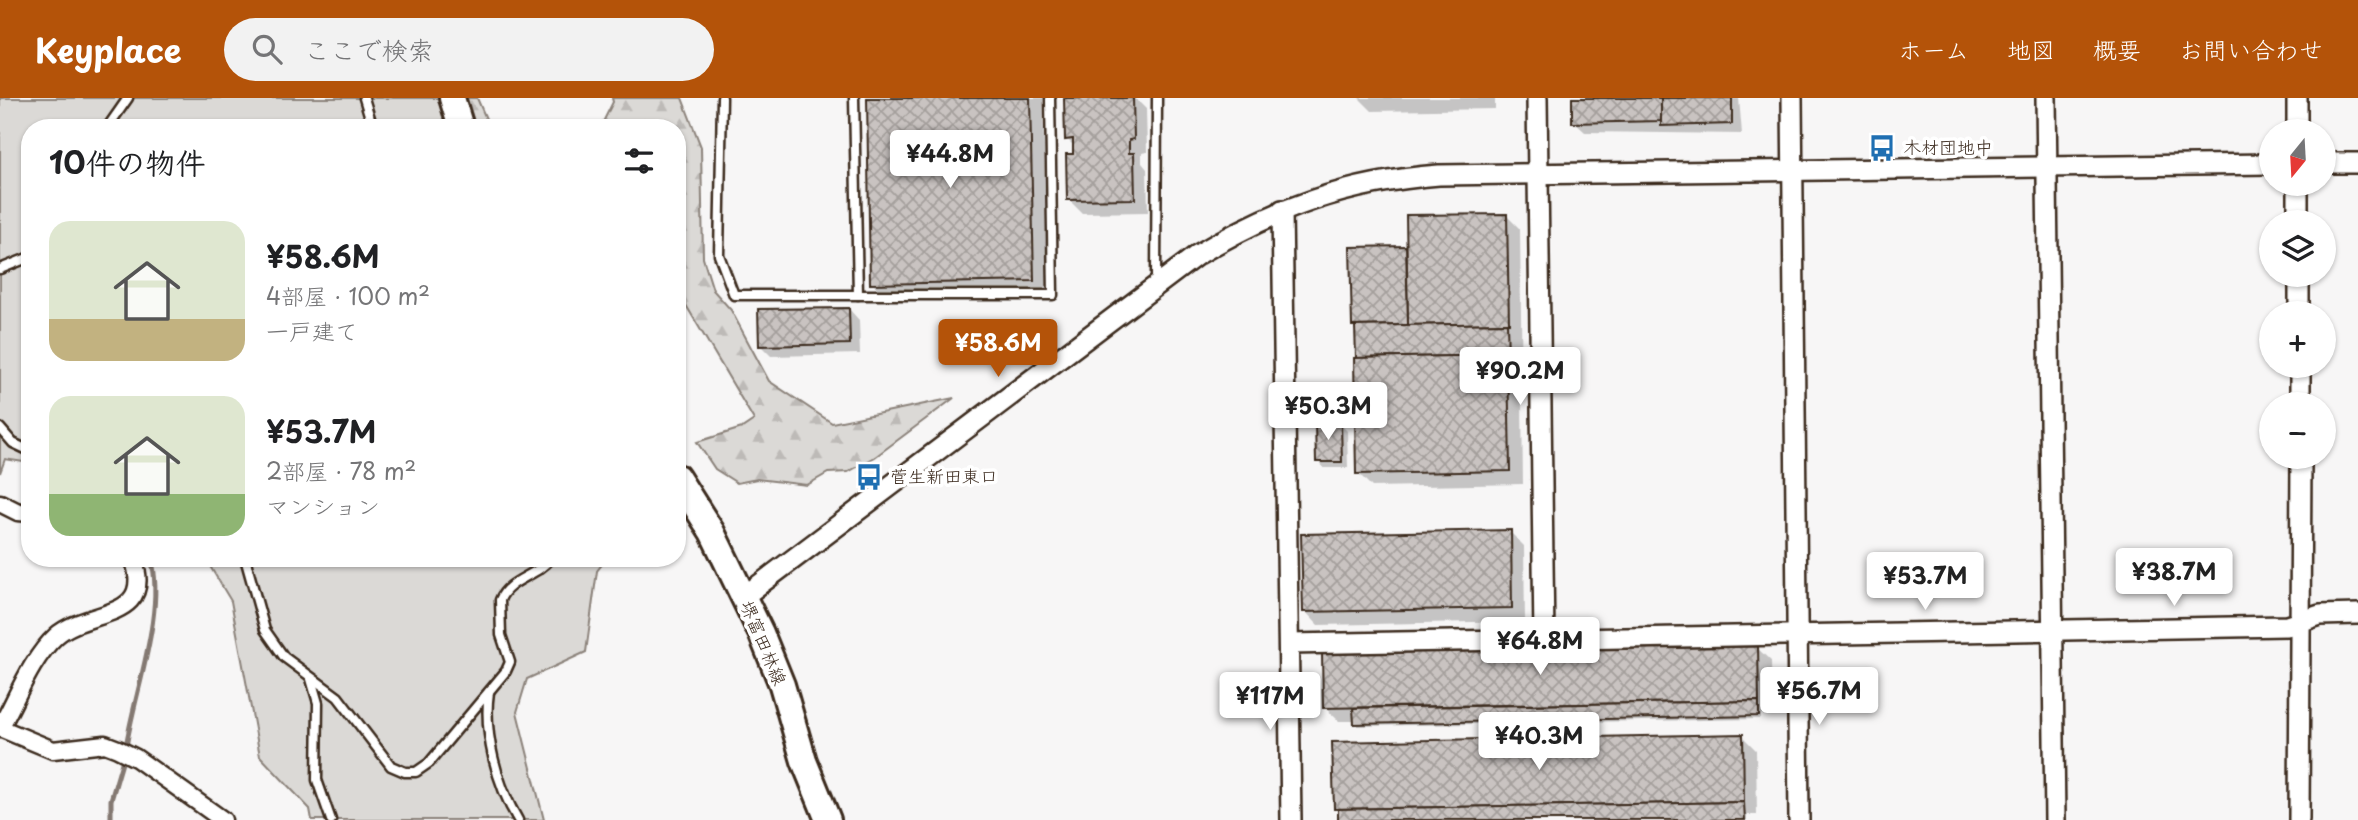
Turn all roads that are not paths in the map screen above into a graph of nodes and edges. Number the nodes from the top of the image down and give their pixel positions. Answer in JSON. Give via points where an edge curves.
{"nodes":[{"id":1,"x":128,"y":98,"type":"edge"},
{"id":2,"x":364,"y":98,"type":"edge"},
{"id":3,"x":452,"y":98,"type":"edge"},
{"id":4,"x":722,"y":98,"type":"edge"},
{"id":5,"x":854,"y":98,"type":"edge"},
{"id":6,"x":1051,"y":98,"type":"edge"},
{"id":7,"x":1157,"y":98,"type":"edge"},
{"id":8,"x":1537,"y":98,"type":"edge"},
{"id":9,"x":1792,"y":98,"type":"edge"},
{"id":10,"x":2046,"y":98,"type":"edge"},
{"id":11,"x":2297,"y":98,"type":"edge"},
{"id":12,"x":113,"y":119,"type":"edge"},
{"id":13,"x":370,"y":119,"type":"edge"},
{"id":14,"x":458,"y":119,"type":"edge"},
{"id":15,"x":2297,"y":119,"type":"edge"},
{"id":16,"x":2336,"y":163,"type":"edge"},
{"id":17,"x":2358,"y":163,"type":"edge"},
{"id":18,"x":2259,"y":164,"type":"edge"},
{"id":19,"x":2047,"y":167,"type":"junction"},
{"id":20,"x":1793,"y":170,"type":"junction"},
{"id":21,"x":1537,"y":174,"type":"junction"},
{"id":22,"x":1282,"y":210,"type":"junction"},
{"id":23,"x":21,"y":261,"type":"edge"},
{"id":24,"x":0,"y":269,"type":"edge"},
{"id":25,"x":1156,"y":284,"type":"junction"},
{"id":26,"x":858,"y":295,"type":"junction"},
{"id":27,"x":0,"y":428,"type":"edge"},
{"id":28,"x":21,"y":447,"type":"edge"},
{"id":29,"x":2301,"y":469,"type":"edge"},
{"id":30,"x":686,"y":491,"type":"edge"},
{"id":31,"x":0,"y":503,"type":"edge"},
{"id":32,"x":21,"y":512,"type":"edge"},
{"id":33,"x":136,"y":567,"type":"edge"},
{"id":34,"x":248,"y":567,"type":"edge"},
{"id":35,"x":545,"y":567,"type":"edge"},
{"id":36,"x":743,"y":597,"type":"junction"},
{"id":37,"x":2358,"y":614,"type":"edge"},
{"id":38,"x":2302,"y":621,"type":"junction"},
{"id":39,"x":2052,"y":630,"type":"junction"},
{"id":40,"x":1798,"y":634,"type":"junction"},
{"id":41,"x":1544,"y":639,"type":"junction"},
{"id":42,"x":1289,"y":643,"type":"junction"},
{"id":43,"x":312,"y":679,"type":"junction"},
{"id":44,"x":489,"y":692,"type":"junction"},
{"id":45,"x":223,"y":820,"type":"edge"},
{"id":46,"x":331,"y":820,"type":"edge"},
{"id":47,"x":518,"y":820,"type":"edge"},
{"id":48,"x":828,"y":820,"type":"edge"},
{"id":49,"x":1291,"y":820,"type":"edge"},
{"id":50,"x":1800,"y":820,"type":"edge"},
{"id":51,"x":2055,"y":820,"type":"edge"},
{"id":52,"x":2299,"y":820,"type":"edge"}],
"edges":[{"from":1,"to":12,"type":"lane"},
{"from":2,"to":13,"type":"lane"},
{"from":3,"to":14,"type":"main road"},
{"from":4,"to":26,"type":"lane","via":[[719,255],[734,295]]},
{"from":5,"to":26,"type":"lane"},
{"from":6,"to":26,"type":"lane","via":[[1053,295]]},
{"from":7,"to":25,"type":"lane"},
{"from":8,"to":21,"type":"street"},
{"from":9,"to":20,"type":"street"},
{"from":10,"to":19,"type":"street"},
{"from":11,"to":15,"type":"street"},
{"from":16,"to":17,"type":"street"},
{"from":18,"to":19,"type":"street"},
{"from":19,"to":20,"type":"street"},
{"from":19,"to":39,"type":"street"},
{"from":20,"to":21,"type":"street"},
{"from":20,"to":40,"type":"street"},
{"from":21,"to":22,"type":"street","via":[[1392,180],[1324,194]]},
{"from":21,"to":41,"type":"street"},
{"from":22,"to":25,"type":"street","via":[[1230,235]]},
{"from":22,"to":42,"type":"street"},
{"from":23,"to":24,"type":"lane"},
{"from":25,"to":36,"type":"street"},
{"from":27,"to":28,"type":"lane"},
{"from":29,"to":38,"type":"street"},
{"from":30,"to":36,"type":"main road","name":"堺富田林線","via":[[712,532]]},
{"from":31,"to":32,"type":"street"},
{"from":33,"to":45,"type":"street","via":[[137,592],[113,614],[69,626],[55,637],[0,728],[53,750],[104,744],[118,749]]},
{"from":34,"to":43,"type":"lane","via":[[265,630],[284,657]]},
{"from":35,"to":44,"type":"lane","via":[[502,593],[498,615],[510,662]]},
{"from":36,"to":48,"type":"main road","name":"堺富田林線","via":[[782,685],[804,761]]},
{"from":37,"to":38,"type":"street","via":[[2320,615]]},
{"from":38,"to":39,"type":"street","via":[[2287,626]]},
{"from":38,"to":52,"type":"street"},
{"from":39,"to":40,"type":"street"},
{"from":39,"to":51,"type":"street"},
{"from":40,"to":41,"type":"street"},
{"from":40,"to":50,"type":"street"},
{"from":41,"to":42,"type":"street"},
{"from":42,"to":49,"type":"street"},
{"from":43,"to":44,"type":"lane","via":[[338,697],[391,766],[405,772],[416,772],[429,763]]},
{"from":43,"to":46,"type":"lane","via":[[318,703],[317,780]]},
{"from":44,"to":47,"type":"lane","via":[[487,713],[494,754]]}]}
